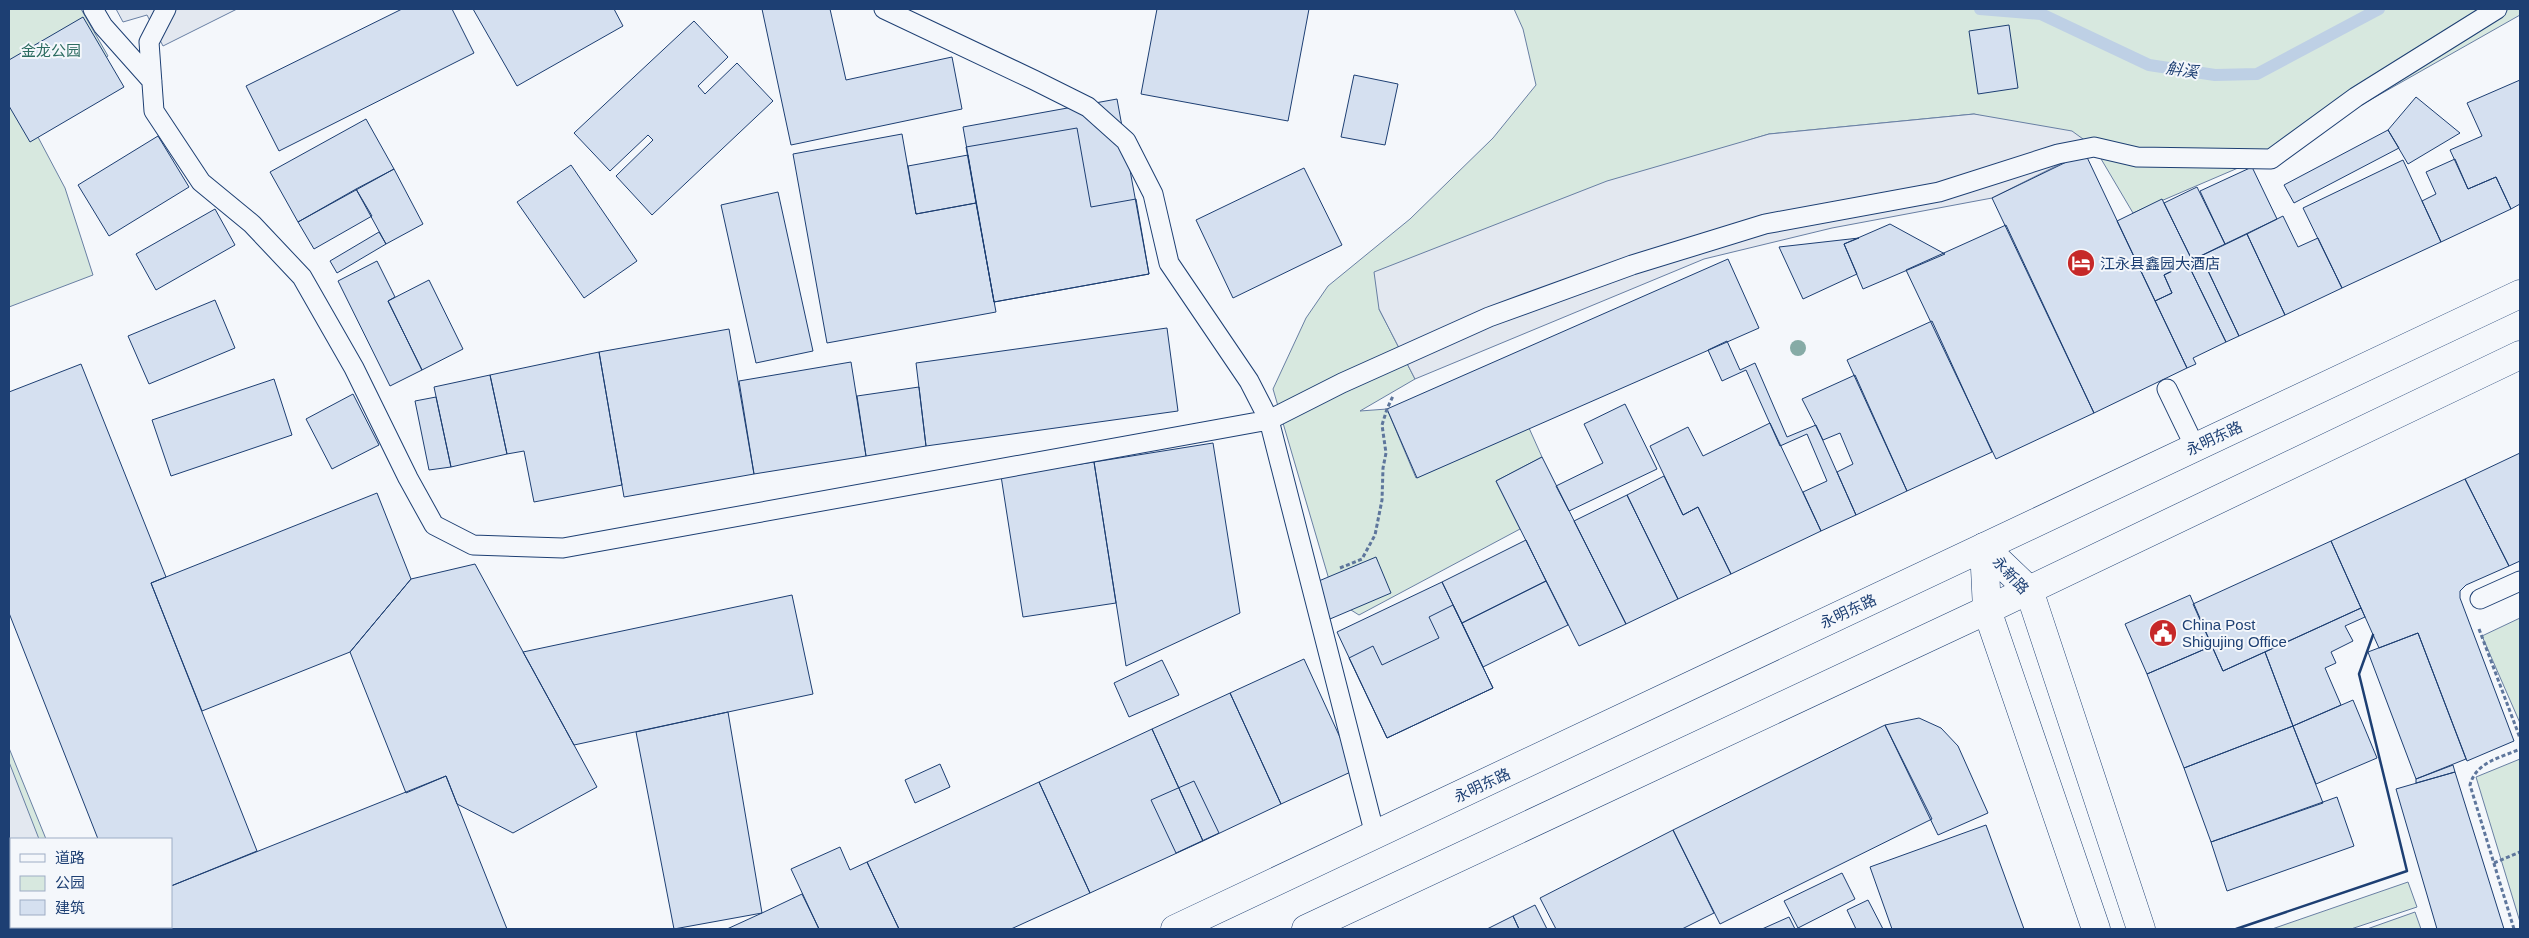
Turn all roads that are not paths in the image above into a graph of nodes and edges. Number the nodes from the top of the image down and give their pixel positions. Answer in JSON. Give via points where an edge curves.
{"nodes":[{"id":1,"x":93,"y":9,"type":"edge"},
{"id":2,"x":166,"y":9,"type":"edge"},
{"id":3,"x":884,"y":9,"type":"edge"},
{"id":4,"x":2497,"y":9,"type":"edge"},
{"id":5,"x":152,"y":81,"type":"junction"},
{"id":6,"x":2520,"y":294,"type":"edge"},
{"id":7,"x":2520,"y":355,"type":"edge"},
{"id":8,"x":2167,"y":389,"type":"dead end"},
{"id":9,"x":1269,"y":420,"type":"junction"},
{"id":10,"x":2195,"y":447,"type":"junction"},
{"id":11,"x":1984,"y":547,"type":"junction"},
{"id":12,"x":2520,"y":581,"type":"edge"},
{"id":13,"x":2029,"y":590,"type":"junction"},
{"id":14,"x":2482,"y":598,"type":"road end"},
{"id":15,"x":1987,"y":610,"type":"junction"},
{"id":16,"x":1375,"y":835,"type":"junction"},
{"id":17,"x":1176,"y":929,"type":"edge"},
{"id":18,"x":1306,"y":929,"type":"edge"},
{"id":19,"x":2096,"y":929,"type":"edge"},
{"id":20,"x":2141,"y":929,"type":"edge"}],
"edges":[{"from":1,"to":5,"type":"lane","via":[[103,26]]},
{"from":2,"to":5,"type":"lane","via":[[149,42]]},
{"from":3,"to":9,"type":"lane","via":[[1088,107],[1126,141],[1153,194],[1169,263],[1249,381]]},
{"from":4,"to":9,"type":"lane","via":[[2356,97],[2271,159],[2137,157],[2094,147],[1939,192],[1756,227],[1632,265],[1489,317],[1342,383]]},
{"from":5,"to":9,"type":"lane","via":[[154,111],[201,182],[252,224],[302,277],[354,368],[434,524],[473,545],[563,548]]},
{"from":6,"to":10,"type":"main road","name":"永明东路"},
{"from":7,"to":13,"type":"main road"},
{"from":8,"to":10,"type":"lane"},
{"from":9,"to":16,"type":"lane"},
{"from":10,"to":11,"type":"main road","name":"永明东路"},
{"from":11,"to":13,"type":"main road","name":"永新路"},
{"from":11,"to":15,"type":"main road","name":"永新路"},
{"from":11,"to":16,"type":"main road","name":"永明东路"},
{"from":12,"to":14,"type":"lane"},
{"from":13,"to":15,"type":"main road"},
{"from":13,"to":20,"type":"main road","name":"永新路"},
{"from":15,"to":18,"type":"main road"},
{"from":15,"to":19,"type":"main road","name":"永新路"},
{"from":16,"to":17,"type":"main road","name":"永明东路"}]}
